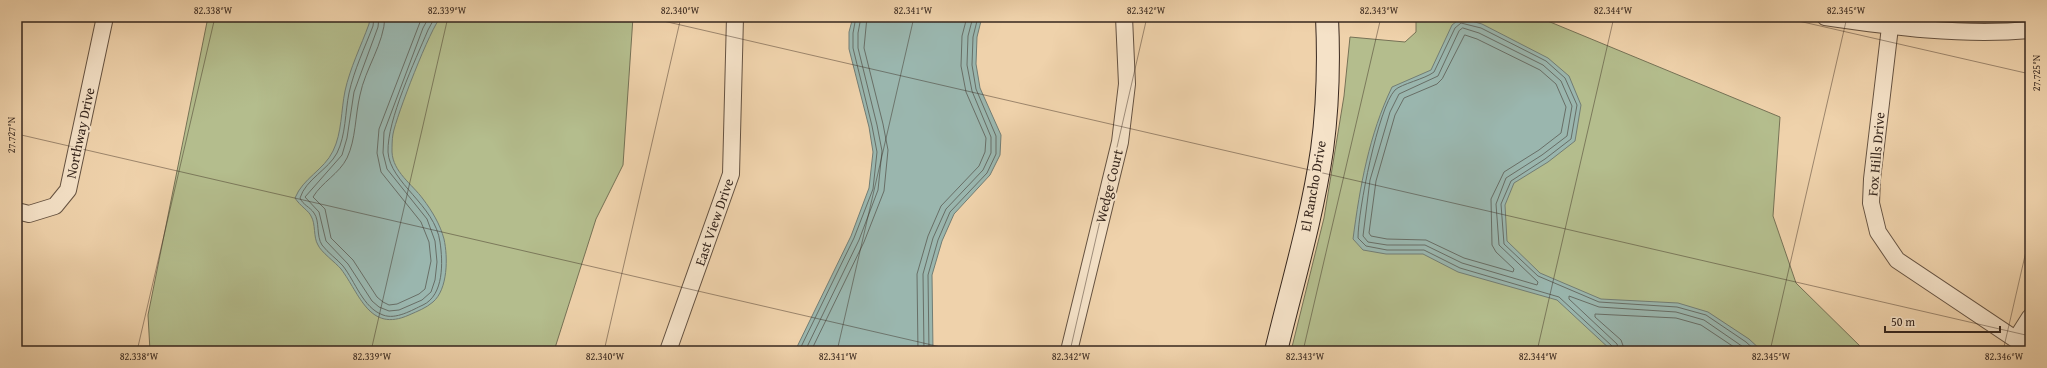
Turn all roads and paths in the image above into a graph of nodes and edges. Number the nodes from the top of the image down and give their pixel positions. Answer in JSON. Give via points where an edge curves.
{"nodes":[{"id":1,"x":105,"y":17,"type":"edge"},
{"id":2,"x":735,"y":17,"type":"edge"},
{"id":3,"x":1124,"y":17,"type":"edge"},
{"id":4,"x":1327,"y":17,"type":"edge"},
{"id":5,"x":1825,"y":17,"type":"edge"},
{"id":6,"x":1890,"y":27,"type":"junction"},
{"id":7,"x":2030,"y":30,"type":"edge"},
{"id":8,"x":17,"y":211,"type":"edge"},
{"id":9,"x":2030,"y":317,"type":"edge"},
{"id":10,"x":2016,"y":339,"type":"junction"},
{"id":11,"x":2030,"y":348,"type":"edge"},
{"id":12,"x":668,"y":351,"type":"edge"},
{"id":13,"x":1069,"y":351,"type":"edge"},
{"id":14,"x":1276,"y":351,"type":"edge"}],
"edges":[{"from":1,"to":8,"type":"street","name":"Northway Drive","via":[[68,190],[55,206],[29,214]]},
{"from":2,"to":12,"type":"street","name":"East View Drive","via":[[731,174]]},
{"from":3,"to":13,"type":"street","name":"Wedge Court","via":[[1127,84],[1120,142]]},
{"from":4,"to":14,"type":"street","name":"El Rancho Drive","via":[[1329,58],[1322,150]]},
{"from":5,"to":6,"type":"street"},
{"from":6,"to":7,"type":"street","via":[[1993,33]]},
{"from":6,"to":10,"type":"street","name":"Fox Hills Drive","via":[[1872,179],[1871,203],[1878,232],[1897,260]]},
{"from":9,"to":10,"type":"street"},
{"from":10,"to":11,"type":"street","name":"Fox Hills Drive"}]}
